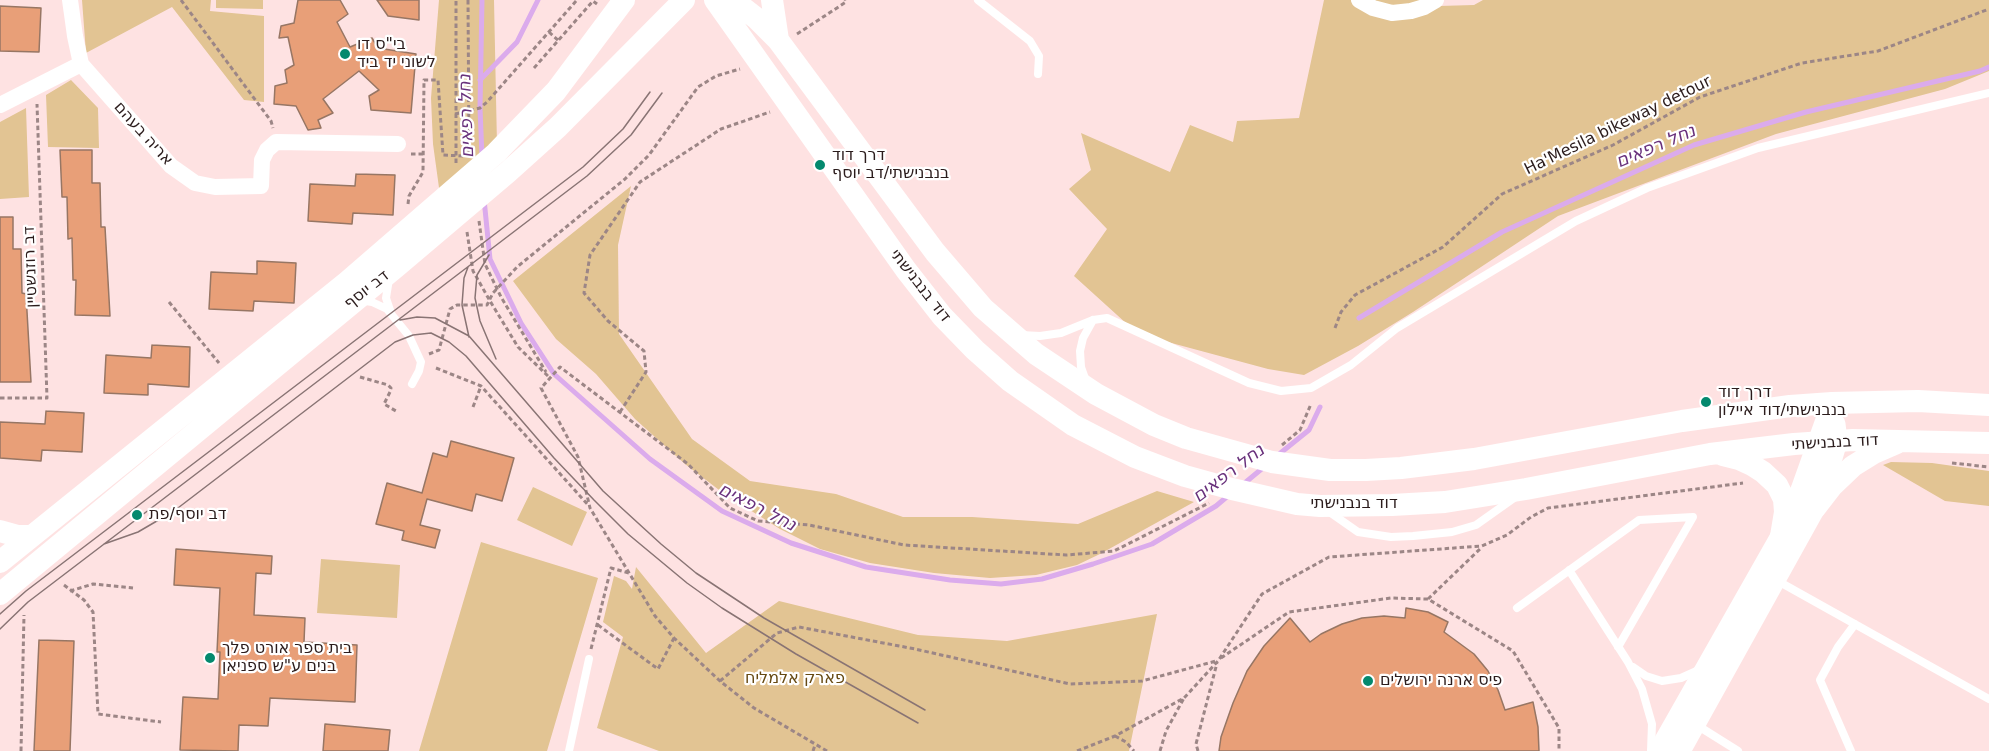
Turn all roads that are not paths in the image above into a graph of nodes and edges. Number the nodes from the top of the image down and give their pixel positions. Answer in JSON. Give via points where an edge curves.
{"nodes":[{"id":1,"x":70,"y":0,"type":"edge"},
{"id":2,"x":684,"y":0,"type":"edge"},
{"id":3,"x":715,"y":0,"type":"edge"},
{"id":4,"x":733,"y":0,"type":"edge"},
{"id":5,"x":772,"y":0,"type":"edge"},
{"id":6,"x":978,"y":0,"type":"edge"},
{"id":7,"x":1359,"y":0,"type":"edge"},
{"id":8,"x":1436,"y":0,"type":"edge"},
{"id":9,"x":624,"y":4,"type":"edge"},
{"id":10,"x":780,"y":42,"type":"junction"},
{"id":11,"x":81,"y":64,"type":"junction"},
{"id":12,"x":1038,"y":74,"type":"dead end"},
{"id":13,"x":1989,"y":93,"type":"edge"},
{"id":14,"x":0,"y":105,"type":"edge"},
{"id":15,"x":398,"y":144,"type":"dead end"},
{"id":16,"x":502,"y":163,"type":"junction"},
{"id":17,"x":424,"y":217,"type":"junction"},
{"id":18,"x":396,"y":267,"type":"junction"},
{"id":19,"x":354,"y":300,"type":"junction"},
{"id":20,"x":391,"y":313,"type":"junction"},
{"id":21,"x":1093,"y":320,"type":"junction"},
{"id":22,"x":1013,"y":335,"type":"junction"},
{"id":23,"x":412,"y":384,"type":"dead end"},
{"id":24,"x":1096,"y":394,"type":"junction"},
{"id":25,"x":1832,"y":402,"type":"junction"},
{"id":26,"x":1989,"y":405,"type":"edge"},
{"id":27,"x":1905,"y":440,"type":"junction"},
{"id":28,"x":1827,"y":441,"type":"junction"},
{"id":29,"x":1989,"y":443,"type":"edge"},
{"id":30,"x":1710,"y":454,"type":"junction"},
{"id":31,"x":1526,"y":489,"type":"junction"},
{"id":32,"x":1320,"y":506,"type":"junction"},
{"id":33,"x":1815,"y":508,"type":"junction"},
{"id":34,"x":0,"y":531,"type":"edge"},
{"id":35,"x":31,"y":536,"type":"junction"},
{"id":36,"x":1781,"y":536,"type":"junction"},
{"id":37,"x":0,"y":562,"type":"edge"},
{"id":38,"x":36,"y":565,"type":"junction"},
{"id":39,"x":1569,"y":570,"type":"junction"},
{"id":40,"x":0,"y":573,"type":"edge"},
{"id":41,"x":1776,"y":580,"type":"junction"},
{"id":42,"x":0,"y":594,"type":"edge"},
{"id":43,"x":1517,"y":608,"type":"dead end"},
{"id":44,"x":1855,"y":624,"type":"junction"},
{"id":45,"x":1618,"y":647,"type":"junction"},
{"id":46,"x":589,"y":659,"type":"road end"},
{"id":47,"x":1628,"y":662,"type":"junction"},
{"id":48,"x":1707,"y":666,"type":"junction"},
{"id":49,"x":1989,"y":699,"type":"edge"},
{"id":50,"x":1687,"y":719,"type":"junction"},
{"id":51,"x":569,"y":751,"type":"edge"},
{"id":52,"x":1651,"y":751,"type":"edge"},
{"id":53,"x":1659,"y":751,"type":"edge"},
{"id":54,"x":1680,"y":751,"type":"edge"},
{"id":55,"x":1738,"y":751,"type":"edge"},
{"id":56,"x":1851,"y":751,"type":"edge"}],
"edges":[{"from":1,"to":11,"type":"street"},
{"from":2,"to":16,"type":"main road","name":"דב יוסף","via":[[558,127]]},
{"from":3,"to":32,"type":"main road","name":"דוד בנבנישתי","via":[[906,270],[942,316],[1011,381],[1073,425],[1208,493]]},
{"from":4,"to":10,"type":"main road","name":"דוד בנבנישתי"},
{"from":5,"to":10,"type":"main road"},
{"from":6,"to":12,"type":"lane","via":[[1030,41],[1039,56]]},
{"from":7,"to":8,"type":"street","via":[[1392,13],[1411,11]]},
{"from":9,"to":16,"type":"main road","name":"דב יוסף"},
{"from":10,"to":22,"type":"main road","name":"דוד בנבנישתי","via":[[935,252],[983,308]]},
{"from":11,"to":14,"type":"street"},
{"from":11,"to":15,"type":"street","name":"אריה בעהם","via":[[171,166],[195,183],[215,187],[261,186],[262,160],[276,141]]},
{"from":13,"to":21,"type":"lane","via":[[1758,148],[1647,188],[1575,221],[1397,328],[1351,365],[1311,388],[1281,391],[1249,383],[1107,318]]},
{"from":16,"to":17,"type":"main road","name":"דב יוסף"},
{"from":17,"to":18,"type":"main road","name":"דב יוסף"},
{"from":17,"to":35,"type":"main road","name":"דב יוסף"},
{"from":18,"to":19,"type":"main road","name":"דב יוסף"},
{"from":18,"to":20,"type":"lane","via":[[386,292]]},
{"from":19,"to":20,"type":"lane","via":[[372,302]]},
{"from":19,"to":38,"type":"main road","name":"דב יוסף"},
{"from":20,"to":23,"type":"lane","via":[[419,357],[421,367]]},
{"from":21,"to":22,"type":"lane","via":[[1061,333]]},
{"from":21,"to":24,"type":"lane","via":[[1080,351],[1081,367]]},
{"from":22,"to":24,"type":"main road","name":"דוד בנבנישתי"},
{"from":24,"to":25,"type":"main road","name":"דוד בנבנישתי","via":[[1186,438],[1239,454],[1330,470],[1455,462],[1737,412]]},
{"from":25,"to":26,"type":"main road","name":"דוד בנבנישתי"},
{"from":25,"to":28,"type":"street"},
{"from":27,"to":28,"type":"main road","name":"דוד בנבנישתי"},
{"from":27,"to":29,"type":"main road","name":"דוד בנבנישתי"},
{"from":27,"to":33,"type":"main road","via":[[1853,466]]},
{"from":28,"to":30,"type":"main road","name":"דוד בנבנישתי"},
{"from":28,"to":33,"type":"street","via":[[1827,475]]},
{"from":28,"to":36,"type":"street"},
{"from":30,"to":31,"type":"main road","name":"דוד בנבנישתי"},
{"from":30,"to":36,"type":"main road","via":[[1745,462],[1777,485],[1784,499]]},
{"from":31,"to":32,"type":"main road","name":"דוד בנבנישתי","via":[[1445,502]]},
{"from":31,"to":32,"type":"lane","via":[[1476,525],[1413,536],[1390,537],[1358,531]]},
{"from":33,"to":41,"type":"street"},
{"from":34,"to":35,"type":"main road"},
{"from":35,"to":37,"type":"main road","name":"דב יוסף"},
{"from":36,"to":48,"type":"street"},
{"from":38,"to":40,"type":"main road","via":[[16,573]]},
{"from":38,"to":42,"type":"main road","name":"דב יוסף"},
{"from":39,"to":43,"type":"lane"},
{"from":39,"to":45,"type":"lane"},
{"from":39,"to":45,"type":"lane","via":[[1639,520],[1693,517]]},
{"from":41,"to":44,"type":"lane"},
{"from":41,"to":50,"type":"street"},
{"from":44,"to":49,"type":"lane"},
{"from":44,"to":56,"type":"lane","via":[[1820,680]]},
{"from":45,"to":47,"type":"lane"},
{"from":46,"to":51,"type":"lane"},
{"from":47,"to":48,"type":"lane","via":[[1646,676],[1662,681],[1681,678]]},
{"from":47,"to":52,"type":"lane","via":[[1650,711]]},
{"from":48,"to":50,"type":"street"},
{"from":50,"to":53,"type":"street"},
{"from":50,"to":54,"type":"street"},
{"from":50,"to":55,"type":"lane"}]}
